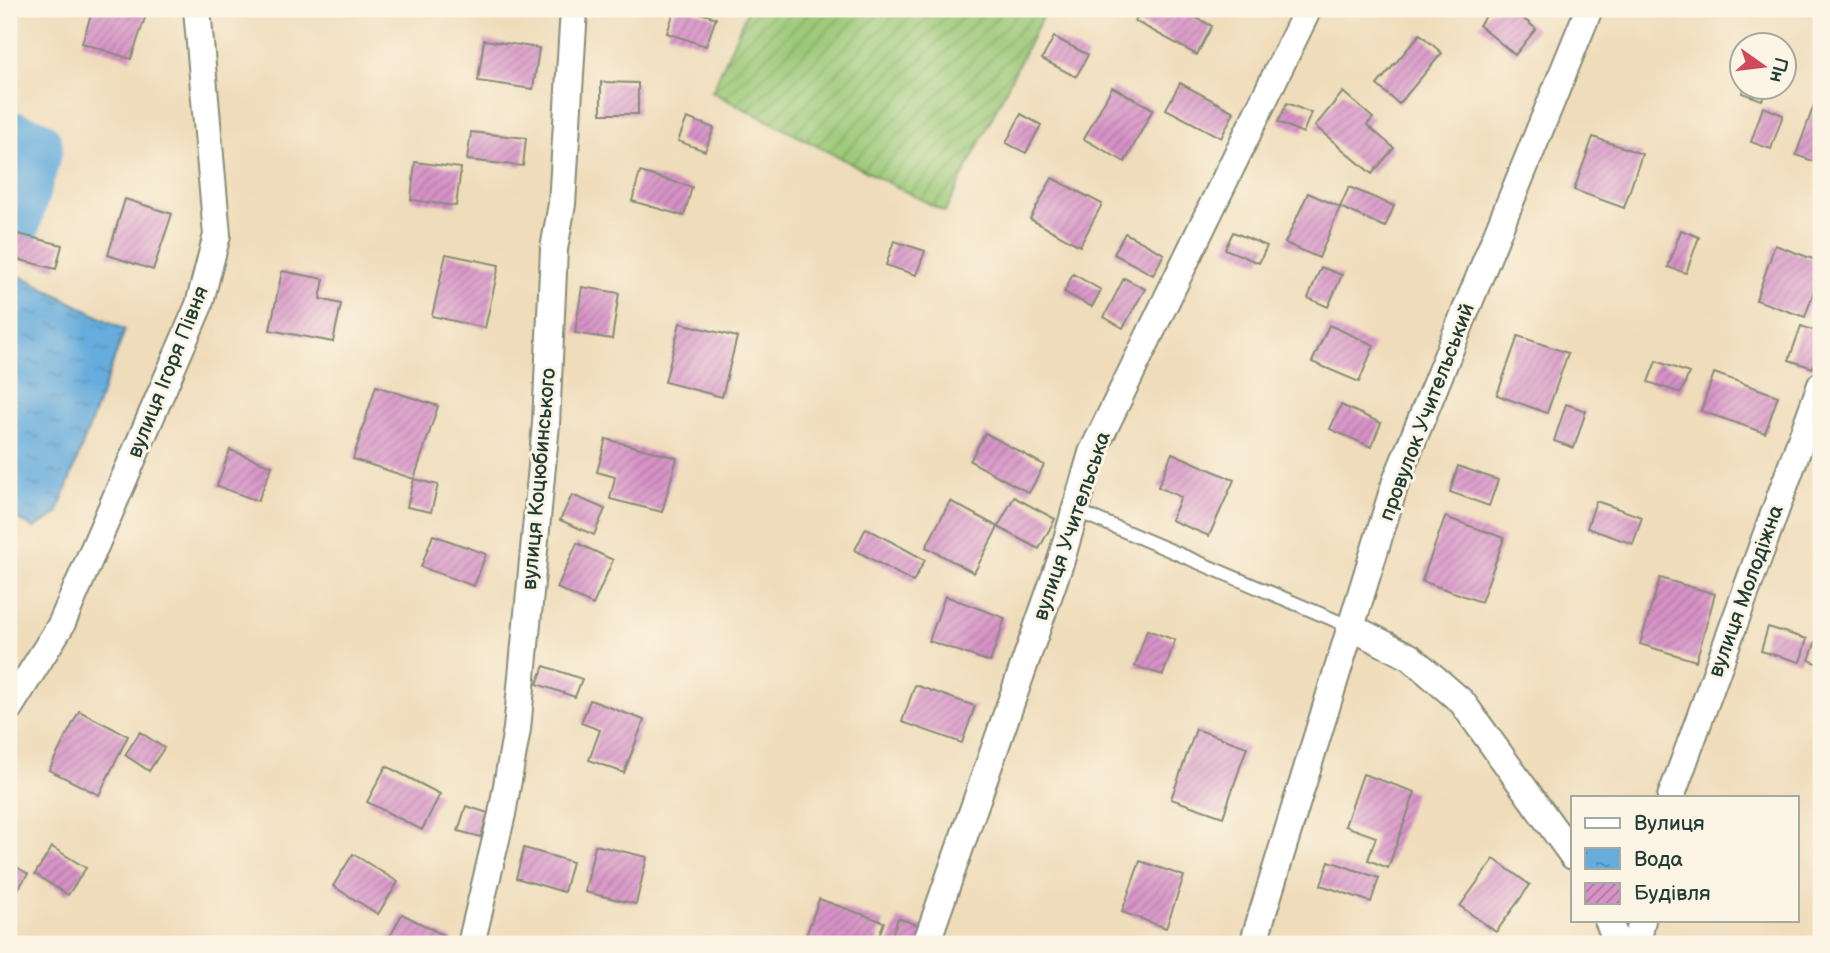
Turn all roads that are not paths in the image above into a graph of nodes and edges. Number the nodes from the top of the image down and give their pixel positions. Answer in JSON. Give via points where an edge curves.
{"nodes":[{"id":1,"x":197,"y":9,"type":"edge"},
{"id":2,"x":574,"y":9,"type":"edge"},
{"id":3,"x":1308,"y":9,"type":"edge"},
{"id":4,"x":1589,"y":9,"type":"edge"},
{"id":5,"x":1821,"y":385,"type":"edge"},
{"id":6,"x":1076,"y":510,"type":"junction"},
{"id":7,"x":1351,"y":628,"type":"junction"},
{"id":8,"x":9,"y":708,"type":"edge"},
{"id":9,"x":1671,"y":796,"type":"edge"},
{"id":10,"x":1565,"y":833,"type":"edge"},
{"id":11,"x":1571,"y":850,"type":"edge"},
{"id":12,"x":1609,"y":922,"type":"edge"},
{"id":13,"x":1642,"y":922,"type":"edge"},
{"id":14,"x":471,"y":944,"type":"edge"},
{"id":15,"x":926,"y":944,"type":"edge"},
{"id":16,"x":1253,"y":944,"type":"edge"},
{"id":17,"x":1618,"y":944,"type":"edge"},
{"id":18,"x":1637,"y":944,"type":"edge"}],
"edges":[{"from":1,"to":8,"type":"street","name":"вулиця Ігоря Півня","via":[[217,235],[199,305],[61,625]]},
{"from":2,"to":14,"type":"street","name":"вулиця Коцюбинського","via":[[562,204],[554,249],[546,424],[517,729]]},
{"from":3,"to":6,"type":"street","name":"вулиця Учительська","via":[[1092,453]]},
{"from":4,"to":7,"type":"street","name":"провулок Учительський","via":[[1395,481]]},
{"from":5,"to":9,"type":"street","name":"вулиця Молодіжна"},
{"from":6,"to":7,"type":"lane"},
{"from":6,"to":15,"type":"street","name":"вулиця Учительська"},
{"from":7,"to":10,"type":"street","via":[[1410,657],[1462,702]]},
{"from":7,"to":16,"type":"street","name":"провулок Учительський"},
{"from":10,"to":11,"type":"street"},
{"from":12,"to":17,"type":"street"},
{"from":13,"to":18,"type":"street"}]}
